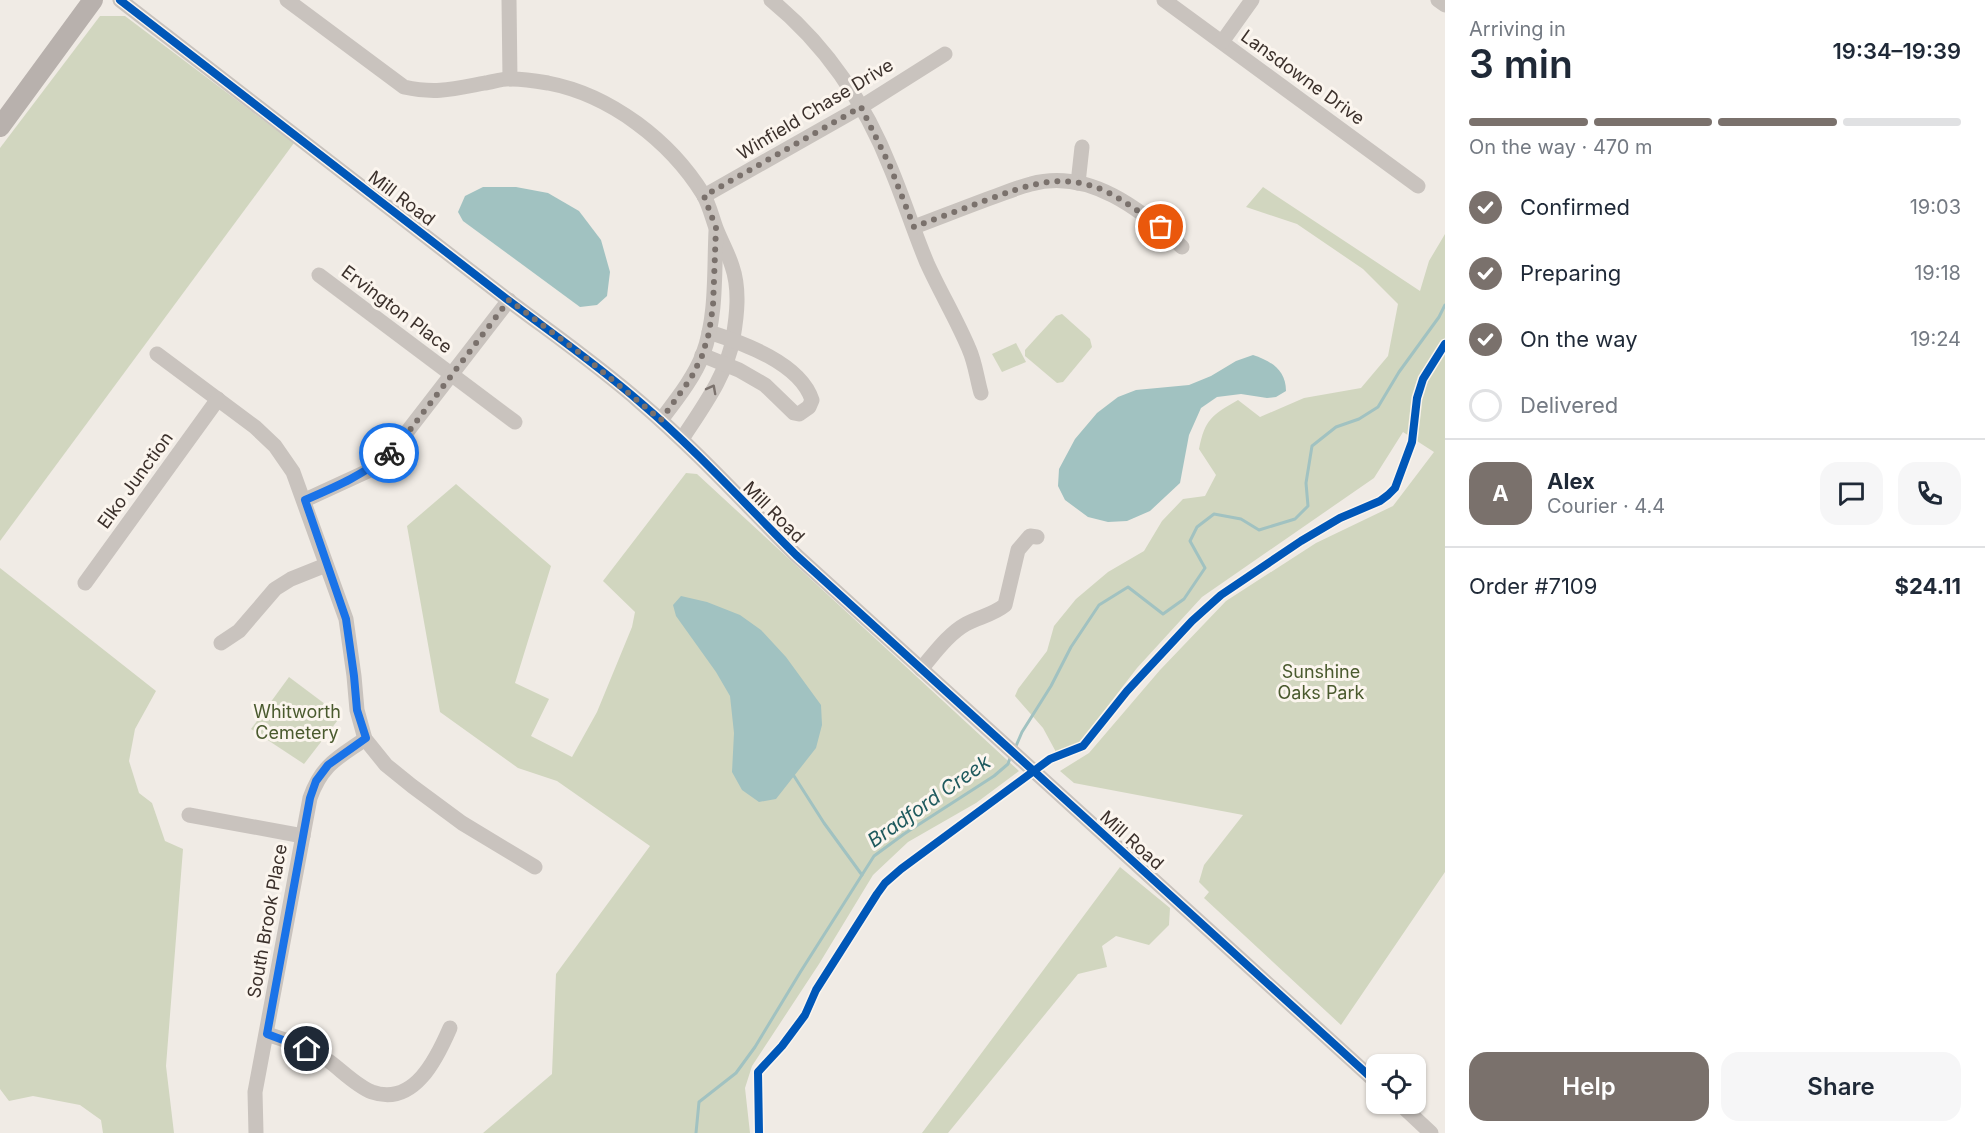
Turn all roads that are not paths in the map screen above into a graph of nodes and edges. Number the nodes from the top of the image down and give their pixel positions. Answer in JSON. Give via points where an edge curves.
{"nodes":[{"id":1,"x":93,"y":0,"type":"edge"},
{"id":2,"x":120,"y":0,"type":"edge"},
{"id":3,"x":286,"y":0,"type":"edge"},
{"id":4,"x":509,"y":0,"type":"edge"},
{"id":5,"x":771,"y":0,"type":"edge"},
{"id":6,"x":1164,"y":0,"type":"edge"},
{"id":7,"x":1252,"y":0,"type":"edge"},
{"id":8,"x":1438,"y":0,"type":"edge"},
{"id":9,"x":1445,"y":5,"type":"edge"},
{"id":10,"x":1222,"y":42,"type":"junction"},
{"id":11,"x":945,"y":54,"type":"dead end"},
{"id":12,"x":510,"y":79,"type":"junction"},
{"id":13,"x":861,"y":107,"type":"junction"},
{"id":14,"x":0,"y":127,"type":"edge"},
{"id":15,"x":1083,"y":147,"type":"dead end"},
{"id":16,"x":1078,"y":183,"type":"junction"},
{"id":17,"x":1418,"y":186,"type":"dead end"},
{"id":18,"x":704,"y":196,"type":"junction"},
{"id":19,"x":914,"y":227,"type":"junction"},
{"id":20,"x":716,"y":228,"type":"junction"},
{"id":21,"x":1182,"y":246,"type":"dead end"},
{"id":22,"x":319,"y":275,"type":"dead end"},
{"id":23,"x":509,"y":300,"type":"junction"},
{"id":24,"x":709,"y":333,"type":"junction"},
{"id":25,"x":733,"y":340,"type":"junction"},
{"id":26,"x":157,"y":354,"type":"dead end"},
{"id":27,"x":702,"y":356,"type":"junction"},
{"id":28,"x":726,"y":364,"type":"junction"},
{"id":29,"x":452,"y":375,"type":"junction"},
{"id":30,"x":981,"y":393,"type":"dead end"},
{"id":31,"x":218,"y":399,"type":"junction"},
{"id":32,"x":661,"y":420,"type":"junction"},
{"id":33,"x":515,"y":422,"type":"dead end"},
{"id":34,"x":682,"y":439,"type":"junction"},
{"id":35,"x":305,"y":500,"type":"junction"},
{"id":36,"x":1037,"y":537,"type":"dead end"},
{"id":37,"x":326,"y":565,"type":"junction"},
{"id":38,"x":85,"y":583,"type":"dead end"},
{"id":39,"x":221,"y":643,"type":"dead end"},
{"id":40,"x":921,"y":669,"type":"junction"},
{"id":41,"x":366,"y":738,"type":"junction"},
{"id":42,"x":189,"y":815,"type":"dead end"},
{"id":43,"x":303,"y":836,"type":"junction"},
{"id":44,"x":535,"y":867,"type":"dead end"},
{"id":45,"x":450,"y":1028,"type":"dead end"},
{"id":46,"x":267,"y":1034,"type":"junction"},
{"id":47,"x":1366,"y":1073,"type":"edge"},
{"id":48,"x":1411,"y":1114,"type":"edge"},
{"id":49,"x":256,"y":1133,"type":"edge"},
{"id":50,"x":1431,"y":1133,"type":"edge"}],
"edges":[{"from":1,"to":14,"type":"main road"},
{"from":2,"to":23,"type":"street","name":"Mill Road"},
{"from":3,"to":12,"type":"street","via":[[404,87],[439,92]]},
{"from":4,"to":12,"type":"street"},
{"from":5,"to":13,"type":"street","via":[[823,49]]},
{"from":6,"to":10,"type":"street","name":"Lansdowne Drive"},
{"from":7,"to":10,"type":"street"},
{"from":8,"to":9,"type":"street"},
{"from":10,"to":17,"type":"street","name":"Lansdowne Drive"},
{"from":11,"to":13,"type":"street","name":"Winfield Chase Drive"},
{"from":12,"to":18,"type":"street","via":[[549,84],[592,98],[625,115],[660,143]]},
{"from":13,"to":18,"type":"street","name":"Winfield Chase Drive"},
{"from":13,"to":19,"type":"street"},
{"from":15,"to":16,"type":"street"},
{"from":16,"to":19,"type":"street","via":[[1032,183]]},
{"from":16,"to":21,"type":"street","via":[[1121,199]]},
{"from":18,"to":20,"type":"street"},
{"from":19,"to":30,"type":"street","via":[[970,351]]},
{"from":20,"to":24,"type":"street"},
{"from":20,"to":25,"type":"street","via":[[737,287]]},
{"from":22,"to":29,"type":"street","name":"Ervington Place"},
{"from":23,"to":29,"type":"street"},
{"from":23,"to":32,"type":"street","name":"Mill Road"},
{"from":24,"to":25,"type":"street"},
{"from":24,"to":27,"type":"street"},
{"from":25,"to":28,"type":"street"},
{"from":25,"to":28,"type":"street","via":[[764,353],[789,370],[810,393],[810,407],[794,413],[765,385]]},
{"from":26,"to":31,"type":"street"},
{"from":27,"to":28,"type":"street"},
{"from":27,"to":32,"type":"street"},
{"from":34,"to":28,"type":"street","one_way":true},
{"from":29,"to":33,"type":"street","name":"Ervington Place"},
{"from":29,"to":35,"type":"street","via":[[403,439],[378,463]]},
{"from":31,"to":35,"type":"street","via":[[275,446],[294,472]]},
{"from":31,"to":38,"type":"street","name":"Elko Junction"},
{"from":32,"to":34,"type":"street","name":"Mill Road"},
{"from":34,"to":40,"type":"street","name":"Mill Road","via":[[796,555]]},
{"from":35,"to":37,"type":"street"},
{"from":36,"to":40,"type":"street","via":[[1030,536],[1018,550],[1005,605],[966,624]]},
{"from":37,"to":39,"type":"street","via":[[275,589],[239,631]]},
{"from":37,"to":41,"type":"street","via":[[346,619],[357,710]]},
{"from":40,"to":47,"type":"street","name":"Mill Road"},
{"from":41,"to":43,"type":"street","name":"South Brook Place","via":[[328,765],[316,781]]},
{"from":41,"to":44,"type":"street","via":[[386,765],[412,786],[462,823]]},
{"from":42,"to":43,"type":"street"},
{"from":43,"to":46,"type":"street","name":"South Brook Place"},
{"from":45,"to":46,"type":"street","via":[[422,1078],[411,1087],[386,1095],[371,1092],[321,1056]]},
{"from":46,"to":49,"type":"street","name":"South Brook Place","via":[[255,1092]]},
{"from":48,"to":50,"type":"street"}]}
